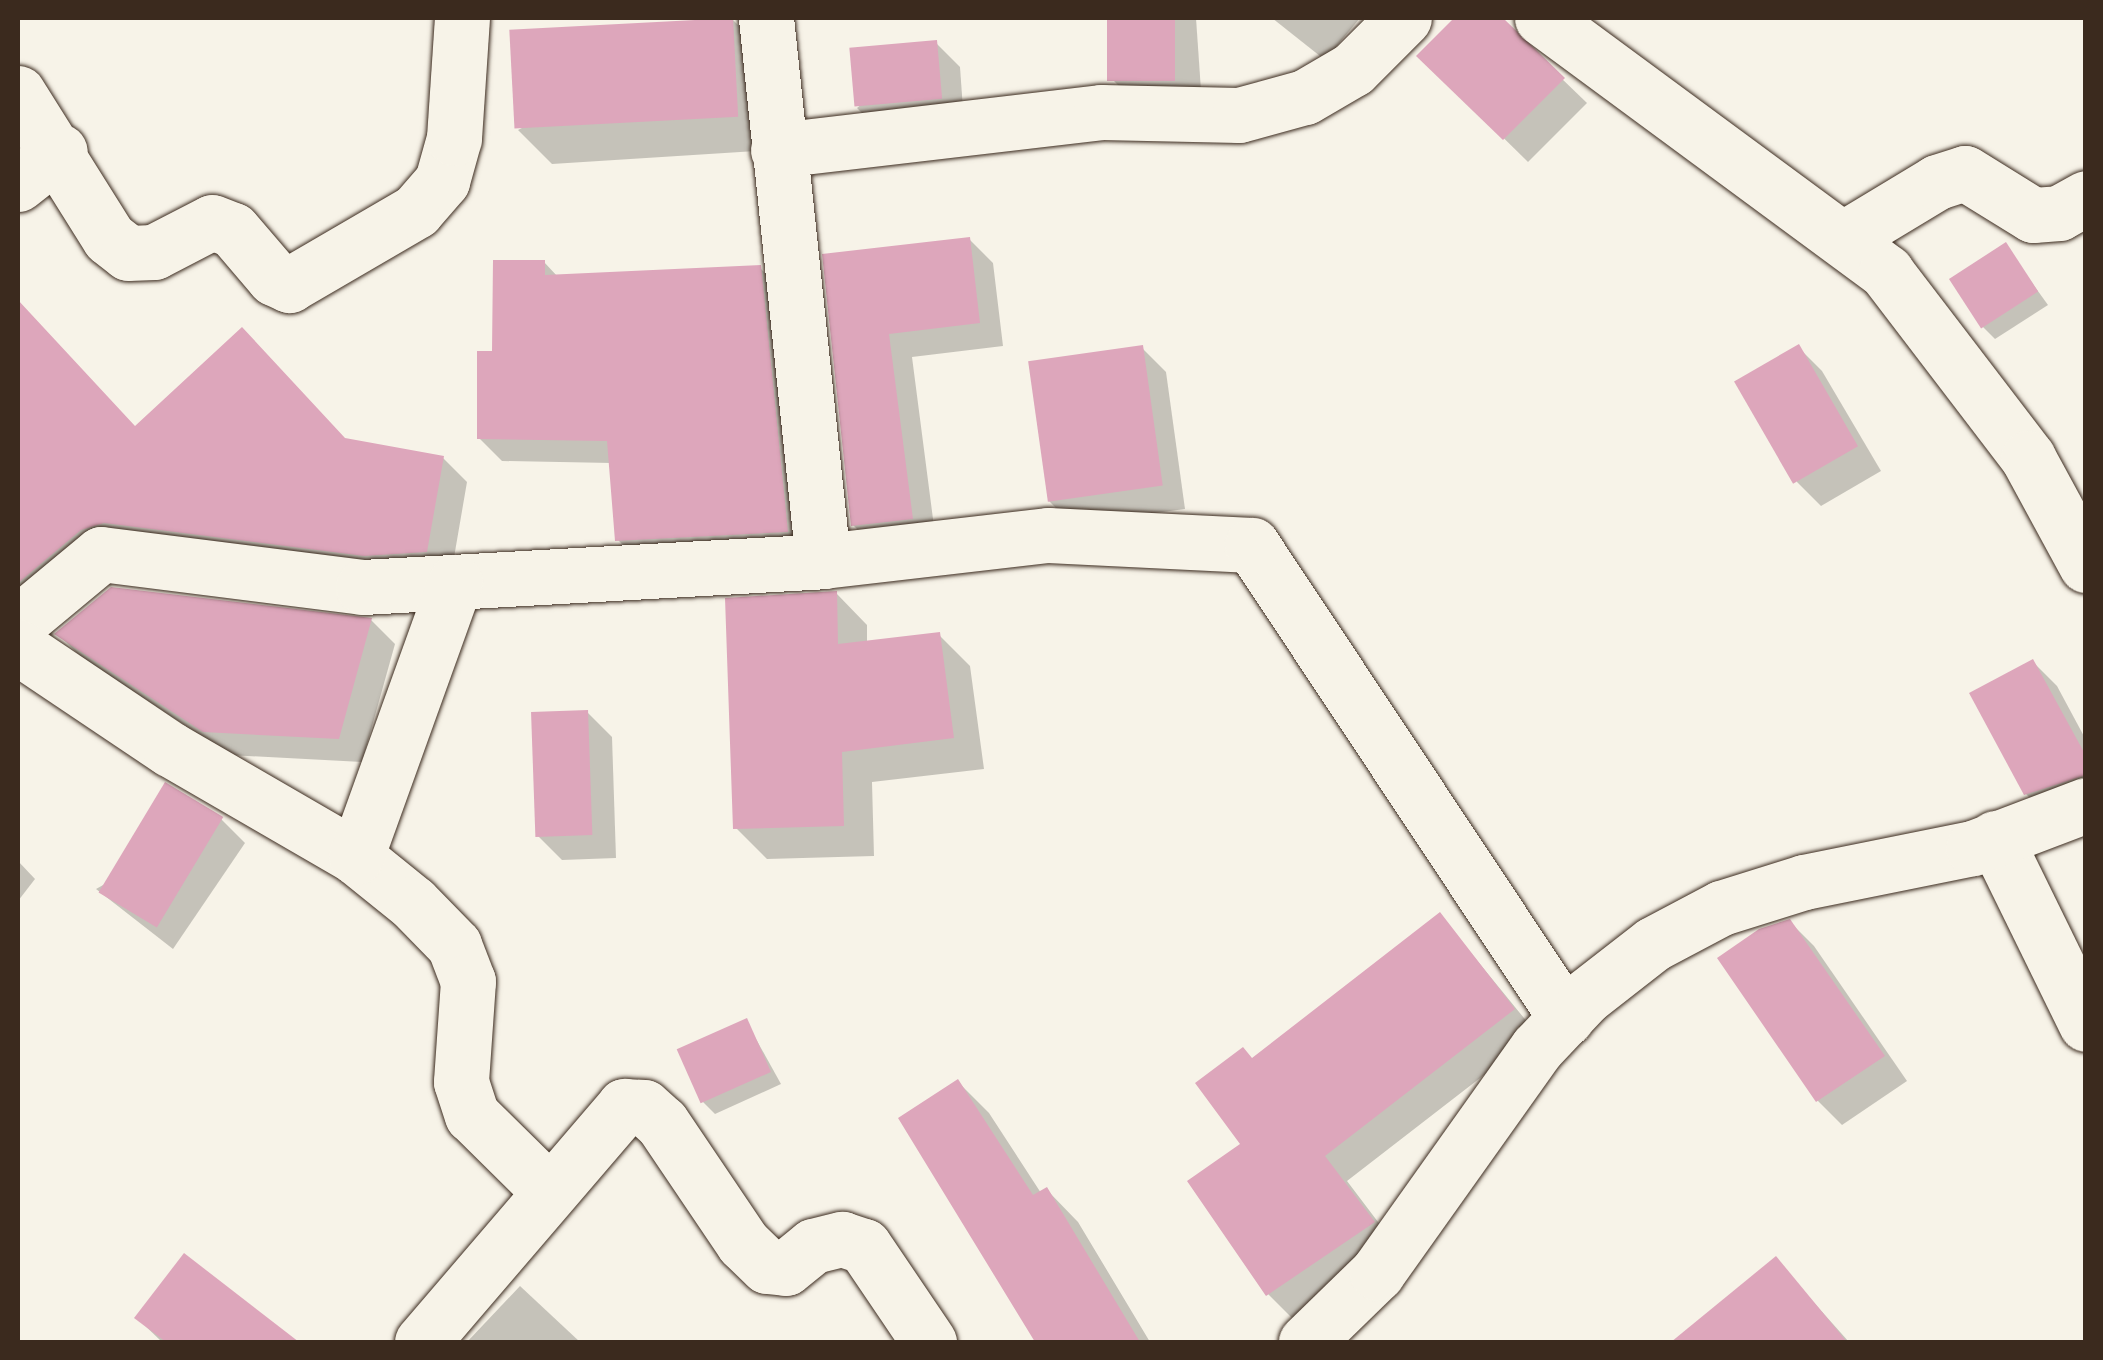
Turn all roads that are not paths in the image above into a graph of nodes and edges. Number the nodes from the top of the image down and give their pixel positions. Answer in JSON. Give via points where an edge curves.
{"nodes":[{"id":1,"x":462,"y":18,"type":"edge"},
{"id":2,"x":766,"y":18,"type":"edge"},
{"id":3,"x":1404,"y":18,"type":"edge"},
{"id":4,"x":1542,"y":18,"type":"edge"},
{"id":5,"x":18,"y":92,"type":"edge"},
{"id":6,"x":778,"y":150,"type":"junction"},
{"id":7,"x":60,"y":151,"type":"junction"},
{"id":8,"x":18,"y":184,"type":"edge"},
{"id":9,"x":2086,"y":198,"type":"edge"},
{"id":10,"x":1846,"y":238,"type":"junction"},
{"id":11,"x":823,"y":562,"type":"junction"},
{"id":12,"x":2086,"y":565,"type":"edge"},
{"id":13,"x":454,"y":582,"type":"junction"},
{"id":14,"x":18,"y":623,"type":"edge"},
{"id":15,"x":18,"y":647,"type":"edge"},
{"id":16,"x":2086,"y":805,"type":"edge"},
{"id":17,"x":1984,"y":843,"type":"junction"},
{"id":18,"x":356,"y":857,"type":"junction"},
{"id":19,"x":1566,"y":1018,"type":"junction"},
{"id":20,"x":2086,"y":1024,"type":"edge"},
{"id":21,"x":550,"y":1190,"type":"junction"},
{"id":22,"x":422,"y":1342,"type":"edge"},
{"id":23,"x":929,"y":1342,"type":"edge"},
{"id":24,"x":1306,"y":1342,"type":"edge"}],
"edges":[{"from":1,"to":7,"type":"street","via":[[454,138],[442,181],[416,211],[290,284],[274,278],[233,230],[212,222],[154,252],[128,253],[109,238]]},
{"from":2,"to":6,"type":"street"},
{"from":3,"to":6,"type":"street","via":[[1353,69],[1305,96],[1239,115],[1101,112]]},
{"from":4,"to":10,"type":"street"},
{"from":5,"to":7,"type":"street"},
{"from":6,"to":11,"type":"street"},
{"from":7,"to":8,"type":"street"},
{"from":9,"to":10,"type":"street","via":[[2058,213],[2033,215],[1965,173],[1936,182]]},
{"from":10,"to":12,"type":"street","via":[[1886,272],[2028,458]]},
{"from":11,"to":13,"type":"street"},
{"from":11,"to":19,"type":"street","via":[[1048,534],[1252,545]]},
{"from":13,"to":14,"type":"street","via":[[363,587],[101,554]]},
{"from":13,"to":18,"type":"street"},
{"from":15,"to":18,"type":"street","via":[[170,749]]},
{"from":16,"to":17,"type":"street"},
{"from":17,"to":19,"type":"street","via":[[1804,882],[1721,908],[1653,944]]},
{"from":17,"to":20,"type":"street"},
{"from":18,"to":21,"type":"street","via":[[454,945],[468,981],[461,1082],[472,1114]]},
{"from":19,"to":24,"type":"street","via":[[1537,1048],[1377,1273]]},
{"from":21,"to":22,"type":"street"},
{"from":21,"to":23,"type":"street","via":[[624,1106],[644,1107],[767,1266],[786,1268],[813,1246],[842,1239],[864,1246]]}]}
